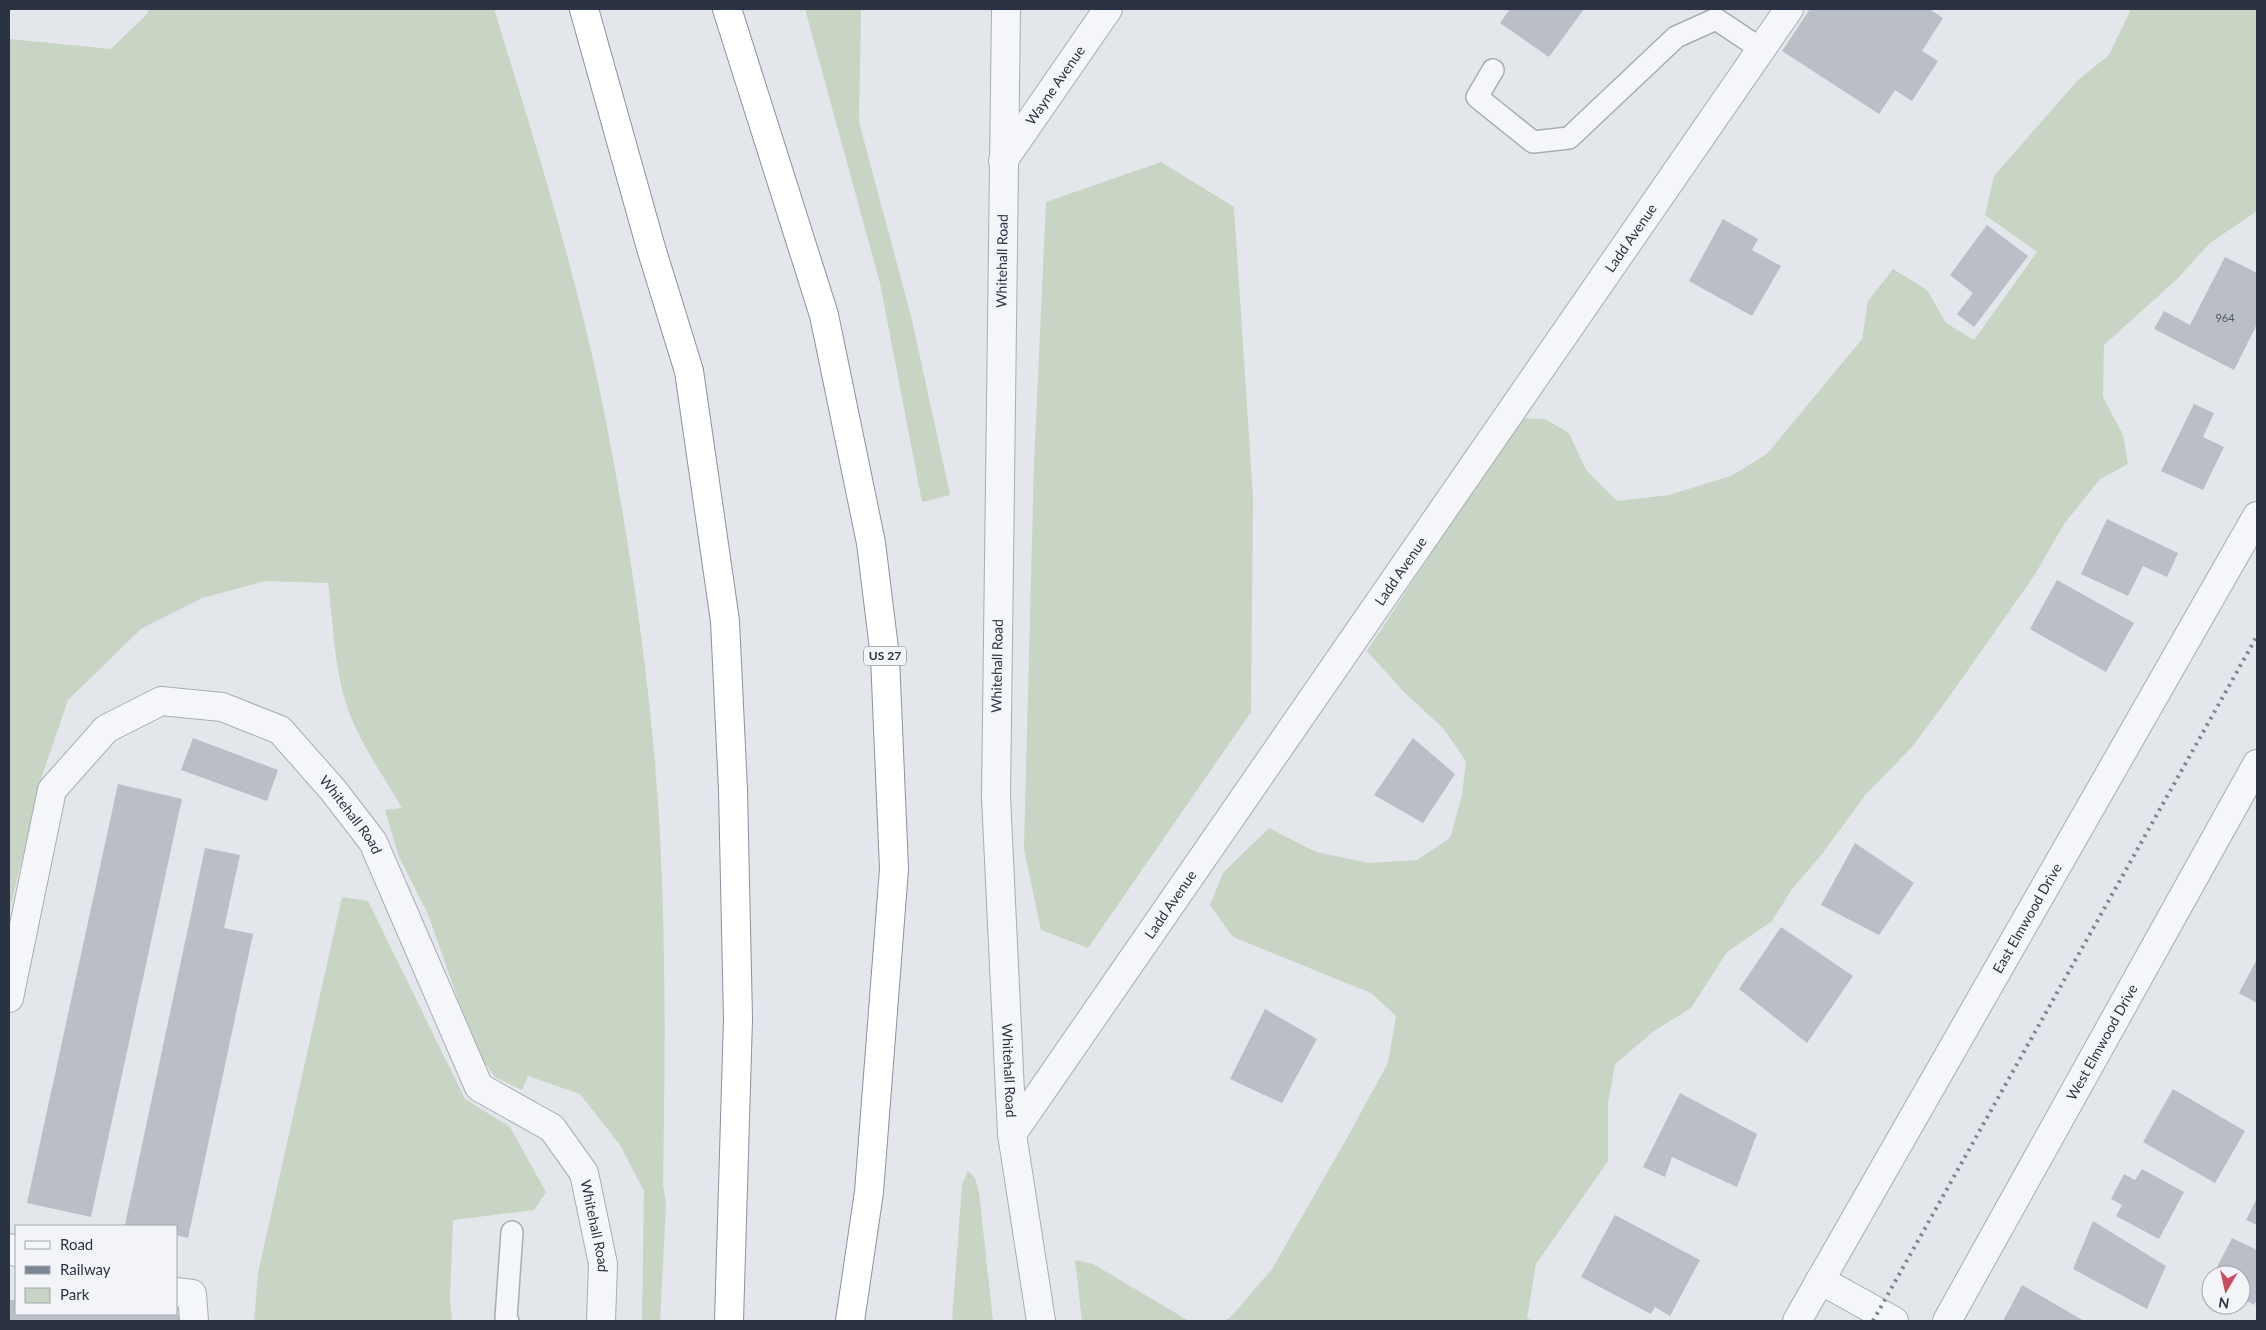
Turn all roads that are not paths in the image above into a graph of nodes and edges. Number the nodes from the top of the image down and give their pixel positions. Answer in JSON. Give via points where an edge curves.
{"nodes":[{"id":1,"x":584,"y":9,"type":"edge"},
{"id":2,"x":727,"y":9,"type":"edge"},
{"id":3,"x":1006,"y":9,"type":"edge"},
{"id":4,"x":1108,"y":9,"type":"edge"},
{"id":5,"x":1789,"y":9,"type":"edge"},
{"id":6,"x":1762,"y":49,"type":"junction"},
{"id":7,"x":1493,"y":70,"type":"dead end"},
{"id":8,"x":1003,"y":161,"type":"junction"},
{"id":9,"x":2257,"y":516,"type":"edge"},
{"id":10,"x":2257,"y":764,"type":"edge"},
{"id":11,"x":9,"y":998,"type":"edge"},
{"id":12,"x":1012,"y":1134,"type":"junction"},
{"id":13,"x":869,"y":1192,"type":"junction"},
{"id":14,"x":512,"y":1232,"type":"dead end"},
{"id":15,"x":1820,"y":1280,"type":"junction"},
{"id":16,"x":178,"y":1292,"type":"edge"},
{"id":17,"x":194,"y":1321,"type":"edge"},
{"id":18,"x":508,"y":1321,"type":"edge"},
{"id":19,"x":602,"y":1321,"type":"edge"},
{"id":20,"x":729,"y":1321,"type":"edge"},
{"id":21,"x":850,"y":1321,"type":"edge"},
{"id":22,"x":868,"y":1321,"type":"edge"},
{"id":23,"x":1041,"y":1321,"type":"edge"},
{"id":24,"x":1797,"y":1321,"type":"edge"},
{"id":25,"x":1894,"y":1321,"type":"edge"},
{"id":26,"x":1947,"y":1321,"type":"edge"}],
"edges":[{"from":1,"to":20,"type":"highway","via":[[650,248],[688,370],[725,621],[734,790],[738,1019]]},
{"from":2,"to":13,"type":"highway","number":"US 27","via":[[824,316],[871,543],[885,657],[894,869]]},
{"from":3,"to":8,"type":"street","name":"Whitehall Road"},
{"from":4,"to":8,"type":"street","name":"Wayne Avenue"},
{"from":5,"to":6,"type":"street","name":"Ladd Avenue"},
{"from":6,"to":7,"type":"lane","via":[[1716,19],[1676,37],[1569,138],[1533,142],[1477,97]]},
{"from":6,"to":12,"type":"street","name":"Ladd Avenue"},
{"from":8,"to":12,"type":"street","name":"Whitehall Road","via":[[996,797]]},
{"from":9,"to":15,"type":"street","name":"East Elmwood Drive"},
{"from":10,"to":26,"type":"street","name":"West Elmwood Drive"},
{"from":11,"to":19,"type":"street","name":"Whitehall Road","via":[[52,790],[106,729],[161,701],[222,707],[280,730],[373,842],[479,1087],[552,1128],[584,1173],[603,1264]]},
{"from":12,"to":23,"type":"street","name":"Whitehall Road"},
{"from":13,"to":21,"type":"highway","number":"US 27"},
{"from":13,"to":22,"type":"highway"},
{"from":14,"to":18,"type":"lane"},
{"from":15,"to":24,"type":"street","name":"East Elmwood Drive"},
{"from":15,"to":25,"type":"street"},
{"from":16,"to":17,"type":"street","via":[[192,1294]]}]}
